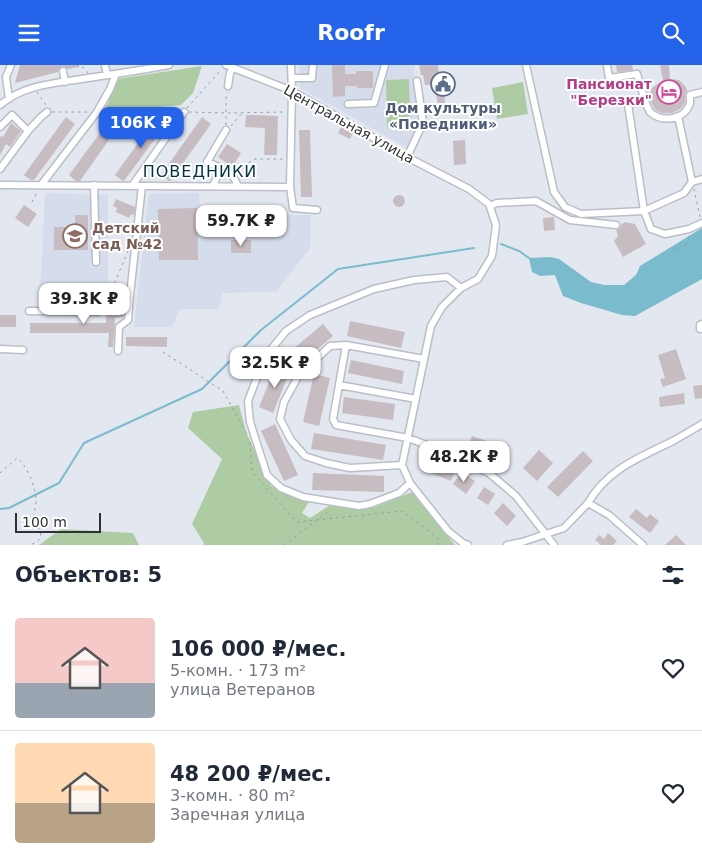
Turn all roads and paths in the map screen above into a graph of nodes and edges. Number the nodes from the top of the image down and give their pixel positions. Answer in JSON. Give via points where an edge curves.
{"nodes":[{"id":1,"x":11,"y":65,"type":"edge"},
{"id":2,"x":77,"y":65,"type":"edge"},
{"id":3,"x":105,"y":65,"type":"edge"},
{"id":4,"x":169,"y":65,"type":"edge"},
{"id":5,"x":291,"y":65,"type":"edge"},
{"id":6,"x":313,"y":65,"type":"edge"},
{"id":7,"x":385,"y":65,"type":"edge"},
{"id":8,"x":526,"y":65,"type":"edge"},
{"id":9,"x":607,"y":65,"type":"edge"},
{"id":10,"x":227,"y":67,"type":"edge"},
{"id":11,"x":63,"y":71,"type":"dead end"},
{"id":12,"x":90,"y":74,"type":"dead end"},
{"id":13,"x":116,"y":74,"type":"junction"},
{"id":14,"x":107,"y":75,"type":"junction"},
{"id":15,"x":292,"y":78,"type":"junction"},
{"id":16,"x":417,"y":81,"type":"dead end"},
{"id":17,"x":65,"y":82,"type":"junction"},
{"id":18,"x":228,"y":86,"type":"joint"},
{"id":19,"x":36,"y":90,"type":"dead end"},
{"id":20,"x":292,"y":91,"type":"junction"},
{"id":21,"x":702,"y":92,"type":"edge"},
{"id":22,"x":10,"y":99,"type":"junction"},
{"id":23,"x":645,"y":101,"type":"junction"},
{"id":24,"x":348,"y":104,"type":"dead end"},
{"id":25,"x":0,"y":105,"type":"edge"},
{"id":26,"x":286,"y":111,"type":"dead end"},
{"id":27,"x":48,"y":112,"type":"junction"},
{"id":28,"x":97,"y":112,"type":"junction"},
{"id":29,"x":184,"y":112,"type":"junction"},
{"id":30,"x":243,"y":112,"type":"junction"},
{"id":31,"x":226,"y":113,"type":"junction"},
{"id":32,"x":678,"y":116,"type":"junction"},
{"id":33,"x":0,"y":127,"type":"edge"},
{"id":34,"x":226,"y":130,"type":"junction"},
{"id":35,"x":28,"y":131,"type":"junction"},
{"id":36,"x":407,"y":157,"type":"junction"},
{"id":37,"x":291,"y":159,"type":"junction"},
{"id":38,"x":207,"y":162,"type":"junction"},
{"id":39,"x":0,"y":169,"type":"edge"},
{"id":40,"x":221,"y":169,"type":"junction"},
{"id":41,"x":232,"y":174,"type":"junction"},
{"id":42,"x":702,"y":179,"type":"edge"},
{"id":43,"x":692,"y":182,"type":"junction"},
{"id":44,"x":0,"y":185,"type":"edge"},
{"id":45,"x":41,"y":185,"type":"junction"},
{"id":46,"x":94,"y":185,"type":"junction"},
{"id":47,"x":132,"y":186,"type":"junction"},
{"id":48,"x":142,"y":186,"type":"junction"},
{"id":49,"x":213,"y":186,"type":"junction"},
{"id":50,"x":238,"y":186,"type":"junction"},
{"id":51,"x":290,"y":187,"type":"junction"},
{"id":52,"x":32,"y":202,"type":"dead end"},
{"id":53,"x":490,"y":206,"type":"junction"},
{"id":54,"x":317,"y":210,"type":"dead end"},
{"id":55,"x":644,"y":211,"type":"junction"},
{"id":56,"x":702,"y":223,"type":"edge"},
{"id":57,"x":616,"y":225,"type":"dead end"},
{"id":58,"x":702,"y":235,"type":"edge"},
{"id":59,"x":688,"y":236,"type":"dead end"},
{"id":60,"x":691,"y":241,"type":"junction"},
{"id":61,"x":130,"y":246,"type":"dead end"},
{"id":62,"x":673,"y":250,"type":"dead end"},
{"id":63,"x":96,"y":262,"type":"dead end"},
{"id":64,"x":461,"y":288,"type":"junction"},
{"id":65,"x":110,"y":295,"type":"junction"},
{"id":66,"x":130,"y":295,"type":"junction"},
{"id":67,"x":29,"y":311,"type":"dead end"},
{"id":68,"x":346,"y":345,"type":"junction"},
{"id":69,"x":0,"y":349,"type":"edge"},
{"id":70,"x":23,"y":350,"type":"dead end"},
{"id":71,"x":118,"y":351,"type":"dead end"},
{"id":72,"x":163,"y":352,"type":"dead end"},
{"id":73,"x":424,"y":359,"type":"junction"},
{"id":74,"x":339,"y":385,"type":"junction"},
{"id":75,"x":416,"y":399,"type":"junction"},
{"id":76,"x":702,"y":425,"type":"edge"},
{"id":77,"x":408,"y":438,"type":"junction"},
{"id":78,"x":402,"y":465,"type":"junction"},
{"id":79,"x":0,"y":473,"type":"edge"},
{"id":80,"x":410,"y":483,"type":"junction"},
{"id":81,"x":588,"y":503,"type":"junction"},
{"id":82,"x":328,"y":512,"type":"dead end"},
{"id":83,"x":318,"y":519,"type":"junction"},
{"id":84,"x":546,"y":534,"type":"junction"},
{"id":85,"x":464,"y":544,"type":"edge"},
{"id":86,"x":31,"y":545,"type":"edge"},
{"id":87,"x":284,"y":545,"type":"edge"},
{"id":88,"x":438,"y":545,"type":"edge"},
{"id":89,"x":507,"y":545,"type":"edge"},
{"id":90,"x":554,"y":545,"type":"edge"},
{"id":91,"x":643,"y":545,"type":"edge"}],
"edges":[{"from":1,"to":22,"type":"street","via":[[6,77]]},
{"from":2,"to":12,"type":"path"},
{"from":3,"to":14,"type":"street"},
{"from":4,"to":13,"type":"street"},
{"from":5,"to":15,"type":"street"},
{"from":6,"to":15,"type":"street","via":[[312,78]]},
{"from":7,"to":24,"type":"street","via":[[374,103]]},
{"from":8,"to":55,"type":"street","via":[[554,192],[565,207],[580,214]]},
{"from":9,"to":23,"type":"street","via":[[609,78],[637,74]]},
{"from":10,"to":18,"type":"street"},
{"from":10,"to":20,"type":"street","name":"Центральная улица"},
{"from":10,"to":29,"type":"path"},
{"from":11,"to":17,"type":"street"},
{"from":13,"to":14,"type":"street"},
{"from":13,"to":28,"type":"street"},
{"from":14,"to":17,"type":"street"},
{"from":15,"to":20,"type":"street"},
{"from":16,"to":36,"type":"street","via":[[423,123]]},
{"from":17,"to":22,"type":"street","via":[[20,92]]},
{"from":18,"to":31,"type":"path"},
{"from":19,"to":27,"type":"path"},
{"from":20,"to":36,"type":"street","name":"Центральная улица"},
{"from":20,"to":37,"type":"street"},
{"from":21,"to":32,"type":"street","via":[[690,95],[690,104]]},
{"from":22,"to":25,"type":"street"},
{"from":23,"to":32,"type":"street","via":[[649,111],[661,118]]},
{"from":23,"to":55,"type":"street","via":[[628,104]]},
{"from":26,"to":30,"type":"path"},
{"from":27,"to":28,"type":"path"},
{"from":27,"to":35,"type":"street"},
{"from":28,"to":29,"type":"path"},
{"from":28,"to":45,"type":"street"},
{"from":29,"to":31,"type":"path"},
{"from":29,"to":47,"type":"street"},
{"from":30,"to":31,"type":"path"},
{"from":30,"to":34,"type":"path"},
{"from":31,"to":34,"type":"path"},
{"from":32,"to":43,"type":"street"},
{"from":33,"to":35,"type":"street","via":[[12,115]]},
{"from":34,"to":38,"type":"street"},
{"from":35,"to":39,"type":"street"},
{"from":36,"to":53,"type":"street","name":"Центральная улица","via":[[469,189]]},
{"from":37,"to":41,"type":"path","via":[[254,159]]},
{"from":37,"to":51,"type":"street"},
{"from":38,"to":40,"type":"street"},
{"from":38,"to":40,"type":"path","via":[[181,178]]},
{"from":40,"to":41,"type":"street"},
{"from":40,"to":49,"type":"street"},
{"from":41,"to":50,"type":"street"},
{"from":42,"to":43,"type":"street"},
{"from":43,"to":55,"type":"street","via":[[684,193]]},
{"from":43,"to":56,"type":"path"},
{"from":44,"to":45,"type":"street"},
{"from":45,"to":46,"type":"street"},
{"from":45,"to":52,"type":"path"},
{"from":46,"to":47,"type":"street"},
{"from":46,"to":63,"type":"street"},
{"from":47,"to":48,"type":"street"},
{"from":48,"to":49,"type":"street"},
{"from":48,"to":66,"type":"street"},
{"from":49,"to":50,"type":"street"},
{"from":50,"to":51,"type":"street"},
{"from":51,"to":54,"type":"street","via":[[293,208]]},
{"from":53,"to":57,"type":"street","via":[[536,201],[570,220]]},
{"from":53,"to":64,"type":"street","via":[[496,225],[492,257],[478,279]]},
{"from":55,"to":56,"type":"street","via":[[651,229],[665,233]]},
{"from":58,"to":60,"type":"path"},
{"from":59,"to":60,"type":"path"},
{"from":60,"to":62,"type":"path"},
{"from":61,"to":65,"type":"path"},
{"from":64,"to":73,"type":"street","via":[[442,307],[431,326]]},
{"from":64,"to":80,"type":"street","via":[[447,277],[414,280],[374,289],[310,315],[286,331],[269,352],[248,401],[250,422],[267,475],[281,488],[303,497],[360,506],[400,493]]},
{"from":65,"to":66,"type":"street"},
{"from":65,"to":67,"type":"street","via":[[98,294],[97,313]]},
{"from":66,"to":71,"type":"street","via":[[128,320],[119,327]]},
{"from":68,"to":73,"type":"street"},
{"from":68,"to":74,"type":"street"},
{"from":68,"to":78,"type":"street","via":[[330,346],[299,375],[284,402],[280,419],[291,440],[305,456],[350,468]]},
{"from":69,"to":70,"type":"street"},
{"from":72,"to":83,"type":"path","via":[[223,391],[250,440],[252,472],[297,522]]},
{"from":73,"to":75,"type":"street"},
{"from":74,"to":75,"type":"street"},
{"from":74,"to":77,"type":"street","via":[[333,419],[336,425]]},
{"from":75,"to":77,"type":"street"},
{"from":76,"to":81,"type":"street","via":[[630,462],[613,474]]},
{"from":77,"to":78,"type":"street"},
{"from":77,"to":84,"type":"street","via":[[451,454],[488,473],[516,496]]},
{"from":78,"to":80,"type":"street"},
{"from":79,"to":86,"type":"path","via":[[17,457],[27,471],[35,491],[34,517],[41,532],[40,539]]},
{"from":80,"to":85,"type":"street","via":[[448,531]]},
{"from":81,"to":84,"type":"street","via":[[564,528]]},
{"from":81,"to":91,"type":"street","via":[[609,515]]},
{"from":82,"to":83,"type":"path"},
{"from":83,"to":87,"type":"path"},
{"from":83,"to":88,"type":"path","via":[[402,511],[438,538]]},
{"from":84,"to":89,"type":"street"},
{"from":84,"to":90,"type":"street"}]}
